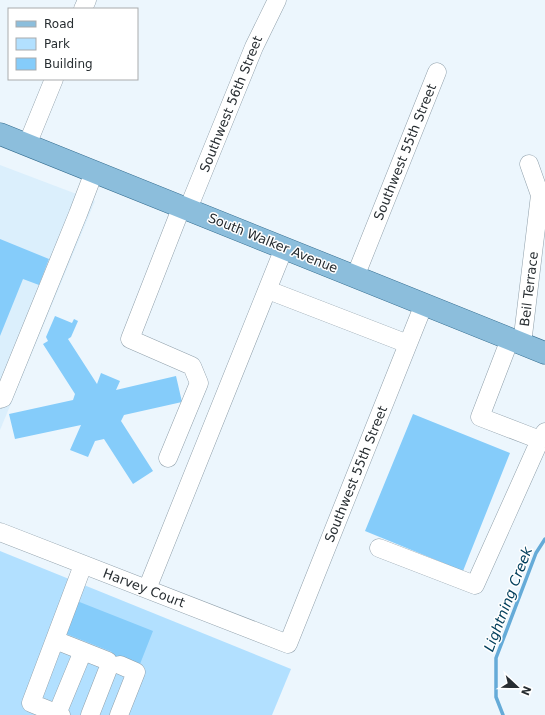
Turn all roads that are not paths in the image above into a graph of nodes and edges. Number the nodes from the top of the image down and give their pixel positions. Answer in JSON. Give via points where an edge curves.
{"nodes":[{"id":1,"x":277,"y":0,"type":"edge"},
{"id":2,"x":437,"y":72,"type":"dead end"},
{"id":3,"x":54,"y":80,"type":"edge"},
{"id":4,"x":0,"y":134,"type":"edge"},
{"id":5,"x":27,"y":145,"type":"junction"},
{"id":6,"x":529,"y":164,"type":"dead end"},
{"id":7,"x":94,"y":172,"type":"junction"},
{"id":8,"x":185,"y":208,"type":"junction"},
{"id":9,"x":284,"y":248,"type":"junction"},
{"id":10,"x":355,"y":277,"type":"junction"},
{"id":11,"x":268,"y":290,"type":"junction"},
{"id":12,"x":424,"y":304,"type":"junction"},
{"id":13,"x":516,"y":342,"type":"junction"},
{"id":14,"x":408,"y":344,"type":"junction"},
{"id":15,"x":545,"y":354,"type":"edge"},
{"id":16,"x":0,"y":399,"type":"edge"},
{"id":17,"x":542,"y":436,"type":"edge"},
{"id":18,"x":168,"y":458,"type":"dead end"},
{"id":19,"x":0,"y":532,"type":"edge"},
{"id":20,"x":379,"y":548,"type":"dead end"},
{"id":21,"x":84,"y":565,"type":"junction"},
{"id":22,"x":148,"y":589,"type":"junction"},
{"id":23,"x":55,"y":640,"type":"junction"},
{"id":24,"x":288,"y":644,"type":"joint"},
{"id":25,"x":83,"y":651,"type":"junction"},
{"id":26,"x":112,"y":665,"type":"junction"},
{"id":27,"x":59,"y":714,"type":"edge"},
{"id":28,"x":90,"y":715,"type":"edge"},
{"id":29,"x":119,"y":715,"type":"edge"}],
"edges":[{"from":1,"to":8,"type":"street","name":"Southwest 56th Street","via":[[254,47]]},
{"from":2,"to":10,"type":"street","name":"Southwest 55th Street"},
{"from":3,"to":5,"type":"street"},
{"from":4,"to":5,"type":"main road","name":"South Walker Avenue"},
{"from":5,"to":7,"type":"main road","name":"South Walker Avenue"},
{"from":6,"to":13,"type":"street","name":"Beil Terrace","via":[[540,195]]},
{"from":7,"to":8,"type":"main road","name":"South Walker Avenue"},
{"from":7,"to":16,"type":"street","via":[[3,398]]},
{"from":8,"to":9,"type":"main road","name":"South Walker Avenue"},
{"from":8,"to":18,"type":"street","name":"Southwest 56th Street","via":[[130,339],[192,366],[199,383]]},
{"from":9,"to":10,"type":"main road","name":"South Walker Avenue"},
{"from":9,"to":11,"type":"street"},
{"from":10,"to":12,"type":"main road","name":"South Walker Avenue"},
{"from":11,"to":14,"type":"street"},
{"from":11,"to":22,"type":"street"},
{"from":12,"to":13,"type":"main road","name":"South Walker Avenue"},
{"from":12,"to":14,"type":"street","name":"Southwest 55th Street"},
{"from":13,"to":15,"type":"main road","name":"South Walker Avenue"},
{"from":13,"to":17,"type":"street","name":"Beil Terrace","via":[[480,417]]},
{"from":14,"to":24,"type":"street","name":"Southwest 55th Street"},
{"from":17,"to":20,"type":"street","via":[[475,585]]},
{"from":19,"to":21,"type":"street","name":"Harvey Court"},
{"from":21,"to":22,"type":"street","name":"Harvey Court"},
{"from":21,"to":23,"type":"street"},
{"from":22,"to":24,"type":"street","name":"Harvey Court"},
{"from":23,"to":25,"type":"street"},
{"from":23,"to":27,"type":"street","via":[[31,703]]},
{"from":25,"to":26,"type":"street"},
{"from":25,"to":27,"type":"street"},
{"from":26,"to":28,"type":"street"},
{"from":26,"to":29,"type":"street","via":[[136,672]]}]}
